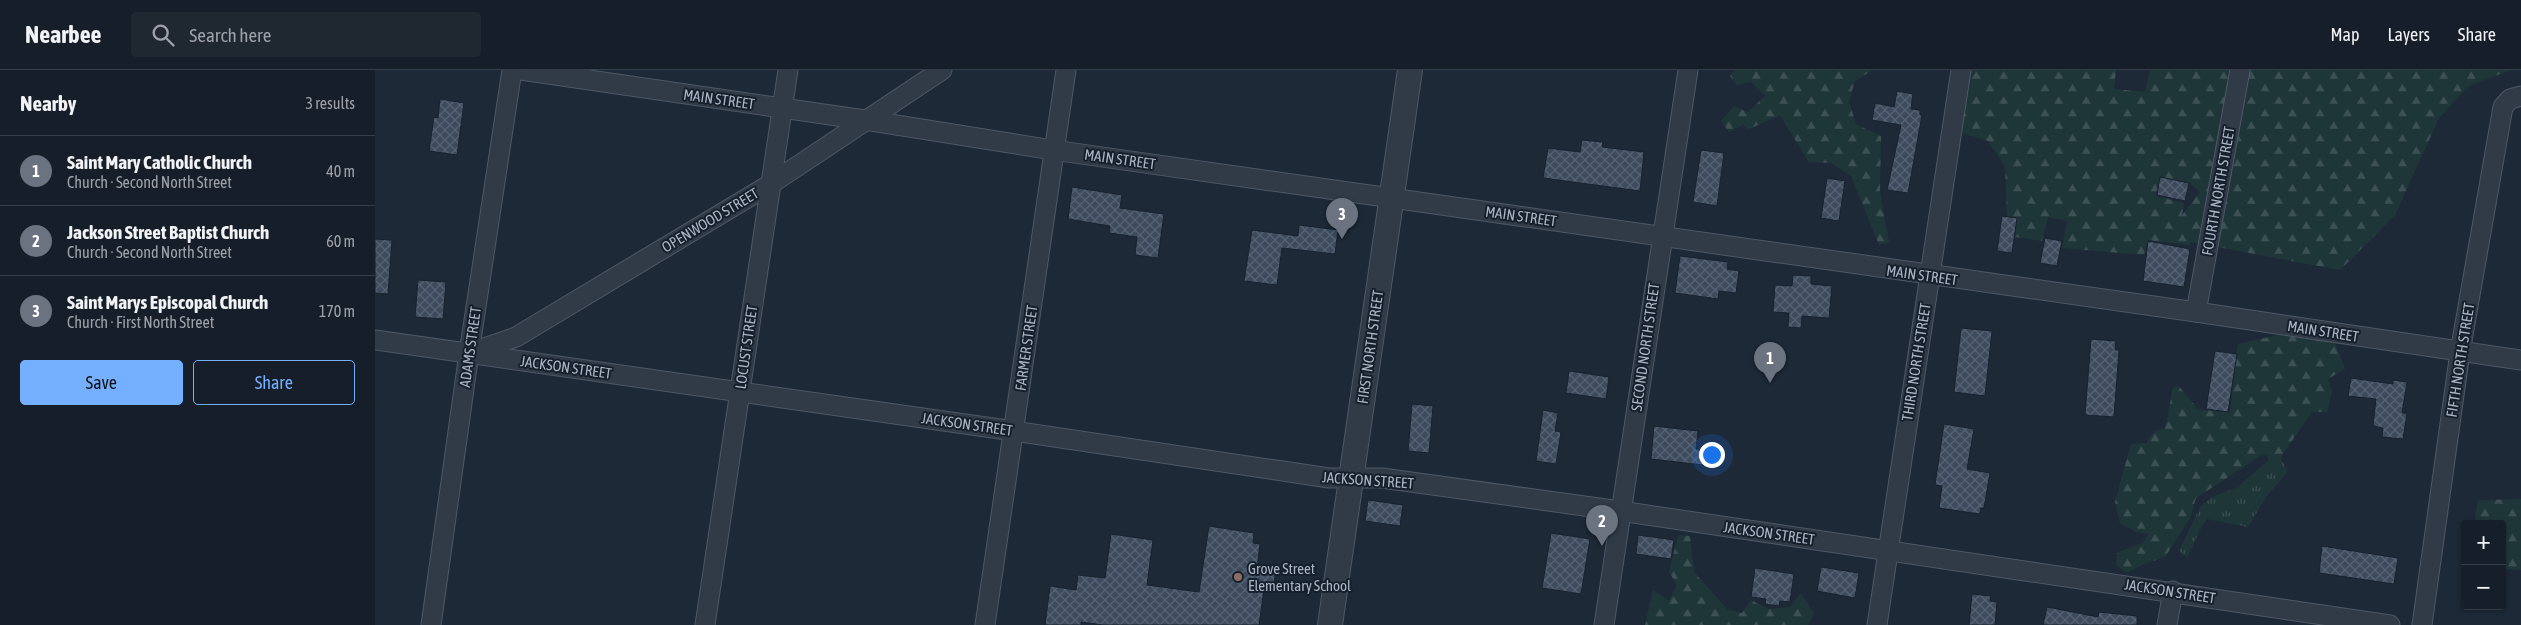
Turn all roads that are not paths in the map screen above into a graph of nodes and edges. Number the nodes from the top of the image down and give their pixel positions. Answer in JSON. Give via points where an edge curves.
{"nodes":[{"id":1,"x":512,"y":70,"type":"edge"},
{"id":2,"x":521,"y":70,"type":"edge"},
{"id":3,"x":788,"y":70,"type":"edge"},
{"id":4,"x":942,"y":70,"type":"edge"},
{"id":5,"x":1066,"y":70,"type":"edge"},
{"id":6,"x":1410,"y":70,"type":"edge"},
{"id":7,"x":1688,"y":70,"type":"edge"},
{"id":8,"x":1961,"y":70,"type":"edge"},
{"id":9,"x":2240,"y":70,"type":"edge"},
{"id":10,"x":2515,"y":97,"type":"edge"},
{"id":11,"x":783,"y":108,"type":"junction"},
{"id":12,"x":865,"y":120,"type":"junction"},
{"id":13,"x":1053,"y":150,"type":"junction"},
{"id":14,"x":769,"y":185,"type":"junction"},
{"id":15,"x":1391,"y":197,"type":"junction"},
{"id":16,"x":1661,"y":237,"type":"junction"},
{"id":17,"x":1929,"y":276,"type":"junction"},
{"id":18,"x":2197,"y":312,"type":"junction"},
{"id":19,"x":375,"y":340,"type":"edge"},
{"id":20,"x":2460,"y":352,"type":"junction"},
{"id":21,"x":469,"y":353,"type":"junction"},
{"id":22,"x":2521,"y":360,"type":"edge"},
{"id":23,"x":740,"y":392,"type":"junction"},
{"id":24,"x":1014,"y":430,"type":"junction"},
{"id":25,"x":1352,"y":478,"type":"junction"},
{"id":26,"x":1620,"y":511,"type":"junction"},
{"id":27,"x":1887,"y":550,"type":"junction"},
{"id":28,"x":2173,"y":591,"type":"junction"},
{"id":29,"x":431,"y":625,"type":"edge"},
{"id":30,"x":705,"y":625,"type":"edge"},
{"id":31,"x":985,"y":625,"type":"edge"},
{"id":32,"x":1330,"y":625,"type":"edge"},
{"id":33,"x":1604,"y":625,"type":"edge"},
{"id":34,"x":1877,"y":625,"type":"edge"},
{"id":35,"x":2167,"y":625,"type":"edge"},
{"id":36,"x":2390,"y":625,"type":"edge"},
{"id":37,"x":2422,"y":625,"type":"edge"}],
"edges":[{"from":1,"to":21,"type":"street","name":"ADAMS STREET"},
{"from":2,"to":11,"type":"street","name":"MAIN STREET"},
{"from":3,"to":11,"type":"street","name":"LOCUST STREET"},
{"from":4,"to":12,"type":"street","name":"OPENWOOD STREET"},
{"from":5,"to":13,"type":"street","name":"FARMER STREET"},
{"from":6,"to":15,"type":"street","name":"FIRST NORTH STREET"},
{"from":7,"to":16,"type":"street","name":"SECOND NORTH STREET"},
{"from":8,"to":17,"type":"street","name":"THIRD NORTH STREET"},
{"from":9,"to":18,"type":"street","name":"FOURTH NORTH STREET"},
{"from":10,"to":20,"type":"street","name":"FIFTH NORTH STREET","via":[[2503,107]]},
{"from":11,"to":12,"type":"street","name":"MAIN STREET"},
{"from":11,"to":14,"type":"street","name":"LOCUST STREET"},
{"from":12,"to":13,"type":"street","name":"MAIN STREET"},
{"from":12,"to":14,"type":"street","name":"OPENWOOD STREET"},
{"from":13,"to":15,"type":"street","name":"MAIN STREET"},
{"from":13,"to":24,"type":"street","name":"FARMER STREET"},
{"from":14,"to":21,"type":"street","name":"OPENWOOD STREET","via":[[516,337]]},
{"from":14,"to":23,"type":"street","name":"LOCUST STREET"},
{"from":15,"to":16,"type":"street","name":"MAIN STREET"},
{"from":15,"to":25,"type":"street","name":"FIRST NORTH STREET"},
{"from":16,"to":17,"type":"street","name":"MAIN STREET"},
{"from":16,"to":26,"type":"street","name":"SECOND NORTH STREET"},
{"from":17,"to":18,"type":"street","name":"MAIN STREET"},
{"from":17,"to":27,"type":"street","name":"THIRD NORTH STREET"},
{"from":18,"to":20,"type":"street","name":"MAIN STREET"},
{"from":19,"to":21,"type":"street","name":"JACKSON STREET"},
{"from":20,"to":22,"type":"street","name":"MAIN STREET"},
{"from":20,"to":37,"type":"street","name":"FIFTH NORTH STREET"},
{"from":21,"to":23,"type":"street","name":"JACKSON STREET"},
{"from":21,"to":29,"type":"street","name":"ADAMS STREET"},
{"from":23,"to":24,"type":"street","name":"JACKSON STREET"},
{"from":23,"to":30,"type":"street","name":"LOCUST STREET"},
{"from":24,"to":25,"type":"street","name":"JACKSON STREET","via":[[1329,478]]},
{"from":24,"to":31,"type":"street","name":"FARMER STREET"},
{"from":25,"to":26,"type":"street","name":"JACKSON STREET","via":[[1382,478]]},
{"from":25,"to":32,"type":"street","name":"FIRST NORTH STREET"},
{"from":26,"to":27,"type":"street","name":"JACKSON STREET"},
{"from":26,"to":33,"type":"street","name":"SECOND NORTH STREET"},
{"from":27,"to":28,"type":"street","name":"JACKSON STREET"},
{"from":27,"to":34,"type":"street","name":"THIRD NORTH STREET"},
{"from":28,"to":35,"type":"street"},
{"from":28,"to":36,"type":"street","name":"JACKSON STREET"}]}
